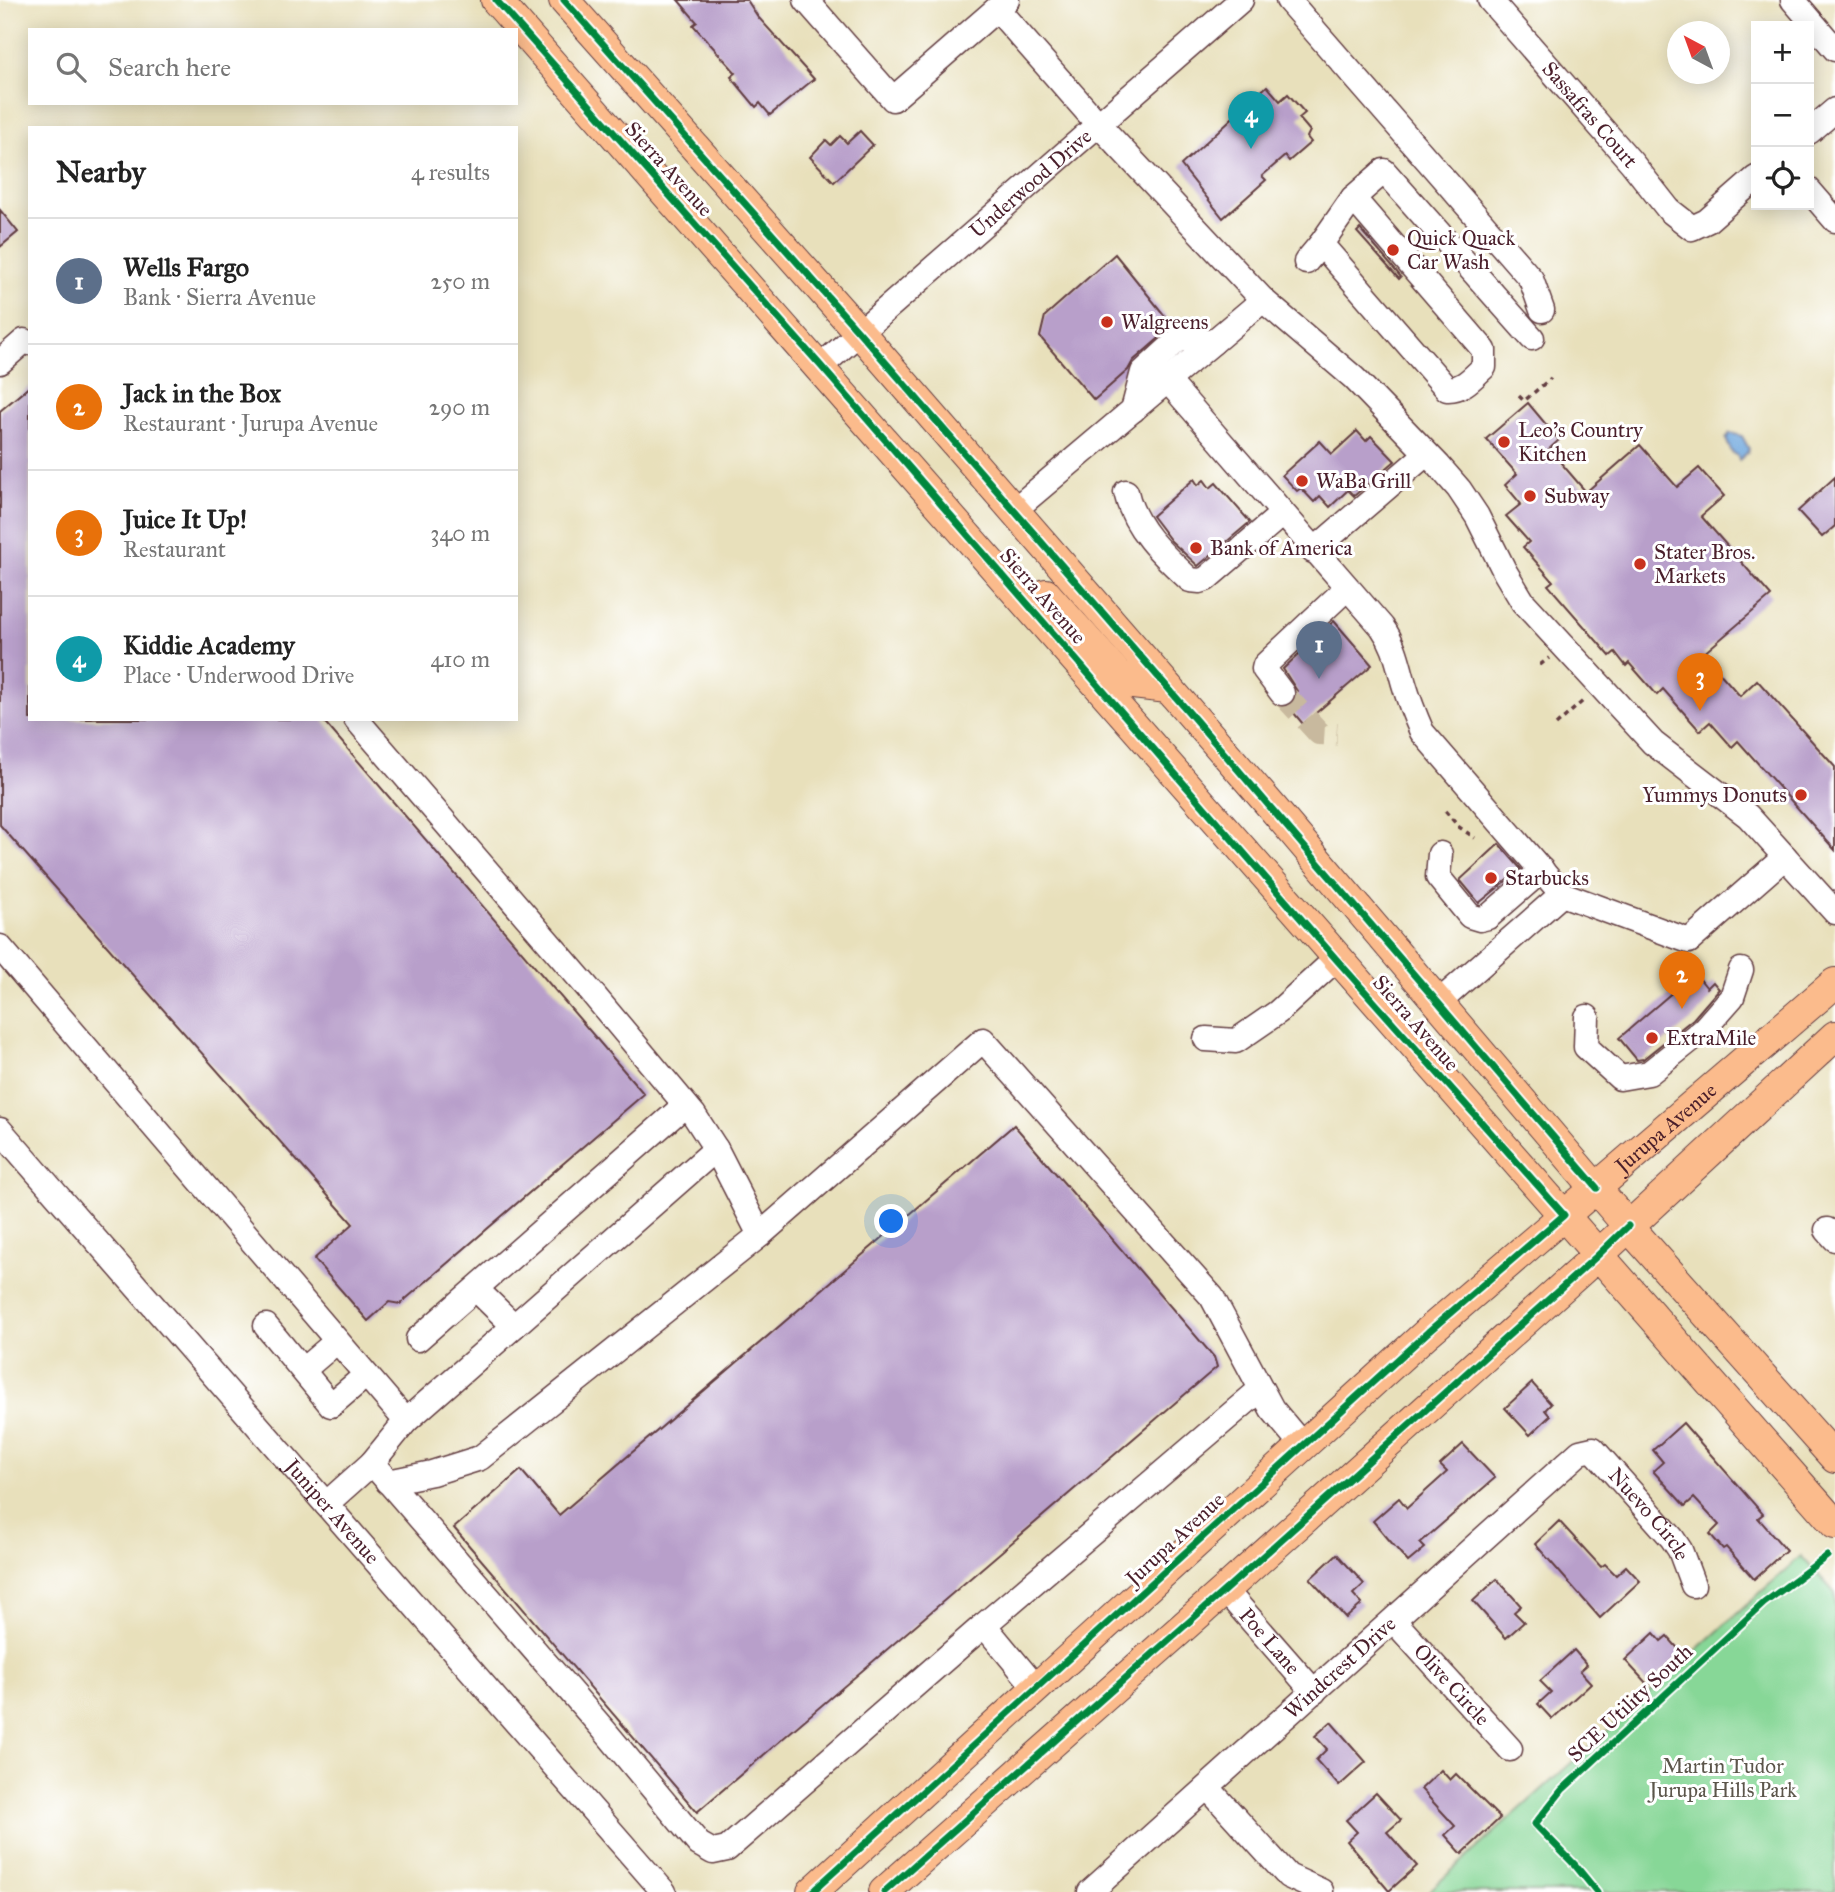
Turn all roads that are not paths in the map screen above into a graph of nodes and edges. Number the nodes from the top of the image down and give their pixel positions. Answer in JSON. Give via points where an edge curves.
{"nodes":[{"id":1,"x":496,"y":0,"type":"edge"},
{"id":2,"x":564,"y":0,"type":"edge"},
{"id":3,"x":806,"y":0,"type":"edge"},
{"id":4,"x":1241,"y":0,"type":"edge"},
{"id":5,"x":1288,"y":0,"type":"edge"},
{"id":6,"x":1490,"y":0,"type":"edge"},
{"id":7,"x":1793,"y":0,"type":"edge"},
{"id":8,"x":1002,"y":4,"type":"edge"},
{"id":9,"x":1835,"y":49,"type":"edge"},
{"id":10,"x":1835,"y":110,"type":"edge"},
{"id":11,"x":1099,"y":125,"type":"junction"},
{"id":12,"x":1814,"y":128,"type":"edge"},
{"id":13,"x":1751,"y":182,"type":"edge"},
{"id":14,"x":1814,"y":196,"type":"edge"},
{"id":15,"x":1353,"y":198,"type":"junction"},
{"id":16,"x":1835,"y":220,"type":"edge"},
{"id":17,"x":1263,"y":300,"type":"junction"},
{"id":18,"x":1542,"y":310,"type":"dead end"},
{"id":19,"x":860,"y":333,"type":"junction"},
{"id":20,"x":1532,"y":338,"type":"dead end"},
{"id":21,"x":28,"y":342,"type":"edge"},
{"id":22,"x":1212,"y":343,"type":"junction"},
{"id":23,"x":0,"y":362,"type":"edge"},
{"id":24,"x":821,"y":366,"type":"junction"},
{"id":25,"x":1168,"y":381,"type":"junction"},
{"id":26,"x":1133,"y":411,"type":"junction"},
{"id":27,"x":1426,"y":454,"type":"junction"},
{"id":28,"x":1126,"y":492,"type":"dead end"},
{"id":29,"x":1013,"y":512,"type":"junction"},
{"id":30,"x":1282,"y":514,"type":"junction"},
{"id":31,"x":949,"y":515,"type":"junction"},
{"id":32,"x":1313,"y":551,"type":"junction"},
{"id":33,"x":1347,"y":588,"type":"junction"},
{"id":34,"x":1168,"y":688,"type":"junction"},
{"id":35,"x":1282,"y":693,"type":"tunnel mouth"},
{"id":36,"x":358,"y":721,"type":"edge"},
{"id":37,"x":1440,"y":854,"type":"dead end"},
{"id":38,"x":1785,"y":857,"type":"junction"},
{"id":39,"x":1542,"y":870,"type":"junction"},
{"id":40,"x":1562,"y":894,"type":"junction"},
{"id":41,"x":1835,"y":912,"type":"edge"},
{"id":42,"x":0,"y":947,"type":"edge"},
{"id":43,"x":1336,"y":959,"type":"junction"},
{"id":44,"x":1741,"y":970,"type":"dead end"},
{"id":45,"x":1835,"y":984,"type":"edge"},
{"id":46,"x":1438,"y":1003,"type":"junction"},
{"id":47,"x":1587,"y":1017,"type":"dead end"},
{"id":48,"x":1835,"y":1036,"type":"edge"},
{"id":49,"x":1206,"y":1039,"type":"dead end"},
{"id":50,"x":685,"y":1105,"type":"junction"},
{"id":51,"x":0,"y":1129,"type":"edge"},
{"id":52,"x":716,"y":1149,"type":"junction"},
{"id":53,"x":1597,"y":1188,"type":"junction"},
{"id":54,"x":1564,"y":1215,"type":"junction"},
{"id":55,"x":1628,"y":1226,"type":"junction"},
{"id":56,"x":760,"y":1235,"type":"junction"},
{"id":57,"x":1597,"y":1256,"type":"junction"},
{"id":58,"x":476,"y":1289,"type":"junction"},
{"id":59,"x":266,"y":1326,"type":"dead end"},
{"id":60,"x":514,"y":1326,"type":"junction"},
{"id":61,"x":418,"y":1339,"type":"dead end"},
{"id":62,"x":337,"y":1340,"type":"junction"},
{"id":63,"x":303,"y":1370,"type":"junction"},
{"id":64,"x":366,"y":1375,"type":"junction"},
{"id":65,"x":1261,"y":1389,"type":"junction"},
{"id":66,"x":406,"y":1421,"type":"junction"},
{"id":67,"x":1302,"y":1446,"type":"junction"},
{"id":68,"x":1592,"y":1449,"type":"joint"},
{"id":69,"x":1835,"y":1458,"type":"edge"},
{"id":70,"x":372,"y":1464,"type":"junction"},
{"id":71,"x":388,"y":1482,"type":"junction"},
{"id":72,"x":326,"y":1504,"type":"junction"},
{"id":73,"x":1835,"y":1524,"type":"edge"},
{"id":74,"x":1693,"y":1585,"type":"dead end"},
{"id":75,"x":1225,"y":1591,"type":"junction"},
{"id":76,"x":1394,"y":1621,"type":"junction"},
{"id":77,"x":984,"y":1625,"type":"junction"},
{"id":78,"x":1037,"y":1689,"type":"junction"},
{"id":79,"x":1314,"y":1692,"type":"junction"},
{"id":80,"x":1510,"y":1749,"type":"dead end"},
{"id":81,"x":1208,"y":1788,"type":"junction"},
{"id":82,"x":1321,"y":1891,"type":"edge"},
{"id":83,"x":664,"y":1892,"type":"edge"},
{"id":84,"x":812,"y":1892,"type":"edge"},
{"id":85,"x":884,"y":1892,"type":"edge"},
{"id":86,"x":1090,"y":1892,"type":"edge"}],
"edges":[{"from":1,"to":24,"type":"main road","name":"Sierra Avenue"},
{"from":2,"to":19,"type":"main road","name":"Sierra Avenue"},
{"from":3,"to":8,"type":"street","via":[[893,99]]},
{"from":4,"to":11,"type":"street","name":"Underwood Drive"},
{"from":5,"to":18,"type":"street","via":[[1531,279]]},
{"from":6,"to":13,"type":"street","name":"Sassafras Court","via":[[1669,210],[1692,228],[1707,221]]},
{"from":7,"to":9,"type":"street"},
{"from":8,"to":11,"type":"street"},
{"from":10,"to":12,"type":"street"},
{"from":11,"to":17,"type":"street"},
{"from":11,"to":19,"type":"street","name":"Underwood Drive"},
{"from":14,"to":16,"type":"street"},
{"from":15,"to":15,"type":"street","via":[[1484,350],[1484,367],[1463,387],[1447,390],[1313,253]]},
{"from":15,"to":20,"type":"street","via":[[1384,171]]},
{"from":17,"to":22,"type":"street"},
{"from":17,"to":27,"type":"street","via":[[1354,378]]},
{"from":19,"to":24,"type":"street","name":"Underwood Drive"},
{"from":19,"to":29,"type":"main road","name":"Sierra Avenue"},
{"from":21,"to":23,"type":"street"},
{"from":22,"to":25,"type":"street"},
{"from":22,"to":26,"type":"street","via":[[1179,339],[1143,372]]},
{"from":24,"to":31,"type":"main road","name":"Sierra Avenue"},
{"from":25,"to":26,"type":"street"},
{"from":25,"to":30,"type":"street"},
{"from":26,"to":29,"type":"street"},
{"from":27,"to":32,"type":"street"},
{"from":27,"to":38,"type":"street","via":[[1477,516],[1523,602],[1653,743],[1748,816]]},
{"from":28,"to":30,"type":"street","via":[[1130,512],[1142,530],[1190,580],[1206,579]]},
{"from":29,"to":34,"type":"main road","name":"Sierra Avenue"},
{"from":30,"to":32,"type":"street"},
{"from":31,"to":34,"type":"main road","via":[[1013,558],[1117,674],[1133,684]]},
{"from":31,"to":43,"type":"main road","name":"Sierra Avenue"},
{"from":32,"to":33,"type":"street"},
{"from":33,"to":35,"type":"street","via":[[1265,665]]},
{"from":33,"to":39,"type":"street","via":[[1391,639],[1422,732]]},
{"from":34,"to":46,"type":"main road","name":"Sierra Avenue"},
{"from":36,"to":50,"type":"street"},
{"from":37,"to":39,"type":"street","via":[[1437,877],[1471,916],[1480,919]]},
{"from":38,"to":40,"type":"street","via":[[1689,941]]},
{"from":38,"to":41,"type":"street"},
{"from":39,"to":40,"type":"street"},
{"from":40,"to":46,"type":"street"},
{"from":42,"to":62,"type":"street"},
{"from":43,"to":49,"type":"street","via":[[1278,1012],[1236,1041]]},
{"from":43,"to":54,"type":"main road","name":"Sierra Avenue"},
{"from":44,"to":47,"type":"street","via":[[1732,997],[1703,1030],[1649,1073],[1620,1078],[1586,1047]]},
{"from":45,"to":53,"type":"main road","name":"Jurupa Avenue"},
{"from":46,"to":53,"type":"main road","name":"Sierra Avenue"},
{"from":48,"to":55,"type":"main road","name":"Jurupa Avenue"},
{"from":50,"to":52,"type":"street"},
{"from":50,"to":58,"type":"street"},
{"from":51,"to":72,"type":"street","name":"Juniper Avenue"},
{"from":52,"to":56,"type":"street"},
{"from":52,"to":60,"type":"street"},
{"from":53,"to":54,"type":"main road","name":"Jurupa Avenue"},
{"from":53,"to":55,"type":"main road","name":"Sierra Avenue"},
{"from":54,"to":57,"type":"main road","name":"Sierra Avenue"},
{"from":54,"to":67,"type":"main road","name":"Jurupa Avenue"},
{"from":55,"to":57,"type":"main road","name":"Jurupa Avenue"},
{"from":55,"to":69,"type":"main road","name":"Sierra Avenue"},
{"from":56,"to":65,"type":"street","via":[[983,1040],[1212,1297]]},
{"from":56,"to":71,"type":"street","via":[[480,1458]]},
{"from":57,"to":73,"type":"main road","name":"Sierra Avenue"},
{"from":57,"to":75,"type":"main road","name":"Jurupa Avenue"},
{"from":58,"to":60,"type":"street"},
{"from":58,"to":61,"type":"street"},
{"from":59,"to":63,"type":"street"},
{"from":60,"to":66,"type":"street"},
{"from":62,"to":63,"type":"street"},
{"from":62,"to":64,"type":"street"},
{"from":63,"to":64,"type":"street","via":[[331,1405]]},
{"from":64,"to":66,"type":"street"},
{"from":65,"to":67,"type":"street"},
{"from":65,"to":77,"type":"street"},
{"from":66,"to":70,"type":"street"},
{"from":67,"to":78,"type":"main road","name":"Jurupa Avenue"},
{"from":68,"to":74,"type":"street","name":"Nuevo Circle","via":[[1672,1538]]},
{"from":68,"to":76,"type":"street","name":"Windcrest Drive","via":[[1576,1455]]},
{"from":70,"to":71,"type":"street"},
{"from":70,"to":72,"type":"street"},
{"from":71,"to":77,"type":"street","via":[[699,1844],[713,1852],[727,1849]]},
{"from":72,"to":83,"type":"street","name":"Juniper Avenue"},
{"from":75,"to":79,"type":"street","name":"Poe Lane"},
{"from":75,"to":85,"type":"main road","name":"Jurupa Avenue"},
{"from":76,"to":79,"type":"street","name":"Windcrest Drive"},
{"from":76,"to":80,"type":"street","name":"Olive Circle"},
{"from":77,"to":78,"type":"street"},
{"from":78,"to":84,"type":"main road","name":"Jurupa Avenue"},
{"from":79,"to":81,"type":"street","name":"Windcrest Drive"},
{"from":81,"to":82,"type":"street","via":[[1288,1876]]},
{"from":81,"to":86,"type":"street","name":"Windcrest Drive"}]}
